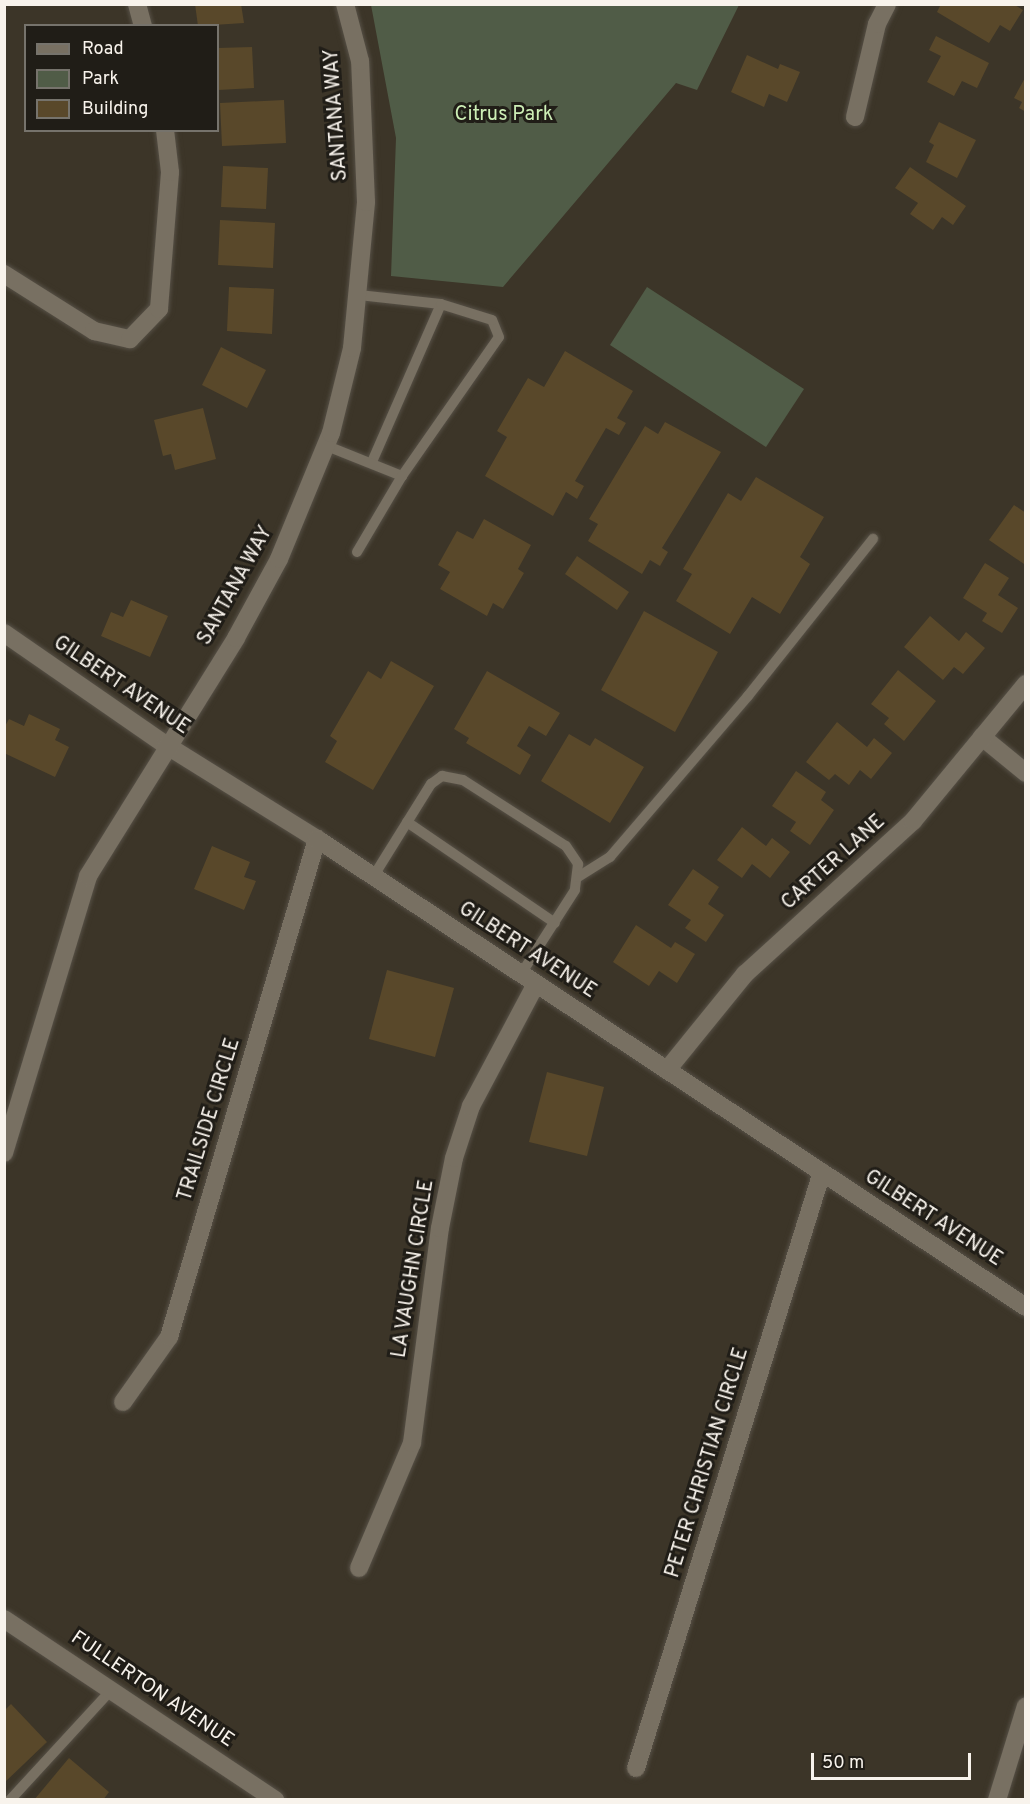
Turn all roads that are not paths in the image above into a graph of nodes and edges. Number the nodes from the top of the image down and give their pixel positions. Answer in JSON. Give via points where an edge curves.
{"nodes":[{"id":1,"x":137,"y":4,"type":"edge"},
{"id":2,"x":345,"y":4,"type":"edge"},
{"id":3,"x":887,"y":4,"type":"edge"},
{"id":4,"x":142,"y":24,"type":"edge"},
{"id":5,"x":855,"y":117,"type":"dead end"},
{"id":6,"x":165,"y":132,"type":"edge"},
{"id":7,"x":4,"y":274,"type":"edge"},
{"id":8,"x":359,"y":295,"type":"junction"},
{"id":9,"x":441,"y":304,"type":"junction"},
{"id":10,"x":327,"y":446,"type":"junction"},
{"id":11,"x":372,"y":462,"type":"junction"},
{"id":12,"x":402,"y":476,"type":"junction"},
{"id":13,"x":873,"y":539,"type":"dead end"},
{"id":14,"x":357,"y":552,"type":"dead end"},
{"id":15,"x":4,"y":633,"type":"edge"},
{"id":16,"x":1026,"y":684,"type":"edge"},
{"id":17,"x":982,"y":737,"type":"junction"},
{"id":18,"x":166,"y":745,"type":"junction"},
{"id":19,"x":1026,"y":772,"type":"edge"},
{"id":20,"x":407,"y":822,"type":"junction"},
{"id":21,"x":317,"y":839,"type":"junction"},
{"id":22,"x":373,"y":877,"type":"junction"},
{"id":23,"x":578,"y":877,"type":"junction"},
{"id":24,"x":555,"y":923,"type":"junction"},
{"id":25,"x":529,"y":979,"type":"junction"},
{"id":26,"x":667,"y":1070,"type":"junction"},
{"id":27,"x":4,"y":1153,"type":"edge"},
{"id":28,"x":822,"y":1173,"type":"junction"},
{"id":29,"x":1026,"y":1307,"type":"edge"},
{"id":30,"x":123,"y":1402,"type":"dead end"},
{"id":31,"x":359,"y":1568,"type":"dead end"},
{"id":32,"x":4,"y":1618,"type":"edge"},
{"id":33,"x":111,"y":1690,"type":"junction"},
{"id":34,"x":1026,"y":1706,"type":"edge"},
{"id":35,"x":636,"y":1768,"type":"dead end"},
{"id":36,"x":10,"y":1800,"type":"edge"},
{"id":37,"x":275,"y":1800,"type":"edge"},
{"id":38,"x":997,"y":1800,"type":"edge"}],
"edges":[{"from":1,"to":4,"type":"street"},
{"from":2,"to":8,"type":"street","name":"SANTANA WAY","via":[[360,61],[366,202]]},
{"from":3,"to":5,"type":"street","via":[[877,24]]},
{"from":6,"to":7,"type":"street","via":[[170,172],[159,309],[130,339],[94,331]]},
{"from":8,"to":9,"type":"lane"},
{"from":8,"to":10,"type":"street","name":"SANTANA WAY","via":[[352,348]]},
{"from":9,"to":11,"type":"lane"},
{"from":9,"to":12,"type":"lane","via":[[492,320],[499,337]]},
{"from":10,"to":11,"type":"lane"},
{"from":10,"to":18,"type":"street","name":"SANTANA WAY","via":[[279,559],[236,638]]},
{"from":11,"to":12,"type":"lane"},
{"from":12,"to":14,"type":"lane"},
{"from":13,"to":23,"type":"lane","via":[[748,696],[610,857]]},
{"from":15,"to":18,"type":"street","name":"GILBERT AVENUE"},
{"from":16,"to":17,"type":"street","name":"CARTER LANE"},
{"from":17,"to":19,"type":"street"},
{"from":17,"to":26,"type":"street","name":"CARTER LANE","via":[[913,821],[745,974]]},
{"from":18,"to":21,"type":"street","name":"GILBERT AVENUE"},
{"from":18,"to":27,"type":"street","name":"SANTANA WAY","via":[[88,876]]},
{"from":20,"to":22,"type":"lane"},
{"from":20,"to":23,"type":"lane","via":[[436,779],[457,777],[566,846],[578,864]]},
{"from":20,"to":24,"type":"lane"},
{"from":21,"to":22,"type":"street","name":"GILBERT AVENUE"},
{"from":21,"to":30,"type":"street","name":"TRAILSIDE CIRCLE","via":[[169,1337]]},
{"from":22,"to":25,"type":"street","name":"GILBERT AVENUE"},
{"from":23,"to":24,"type":"lane"},
{"from":24,"to":25,"type":"lane"},
{"from":25,"to":26,"type":"street","name":"GILBERT AVENUE"},
{"from":25,"to":31,"type":"street","name":"LA VAUGHN CIRCLE","via":[[471,1106],[454,1158],[440,1228],[412,1443]]},
{"from":26,"to":28,"type":"street","name":"GILBERT AVENUE"},
{"from":28,"to":29,"type":"street","name":"GILBERT AVENUE"},
{"from":28,"to":35,"type":"street","name":"PETER CHRISTIAN CIRCLE"},
{"from":32,"to":33,"type":"street","name":"FULLERTON AVENUE"},
{"from":33,"to":36,"type":"lane"},
{"from":33,"to":37,"type":"street","name":"FULLERTON AVENUE"},
{"from":34,"to":38,"type":"street"}]}
